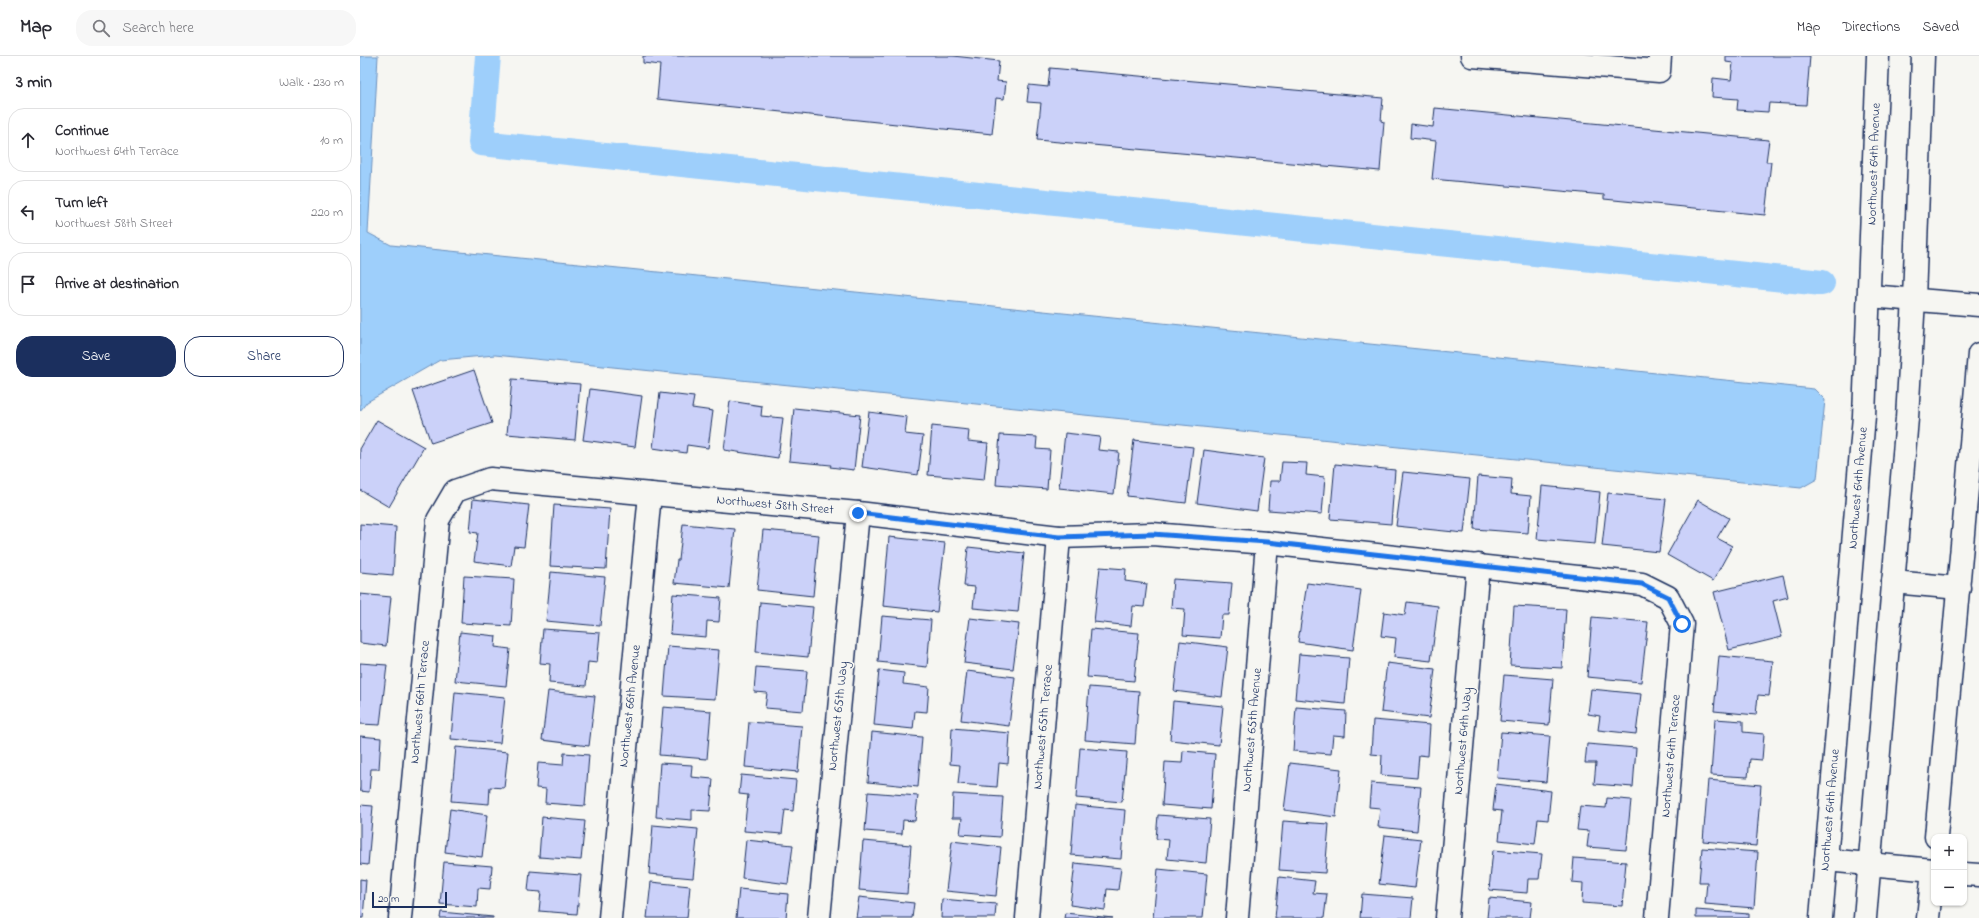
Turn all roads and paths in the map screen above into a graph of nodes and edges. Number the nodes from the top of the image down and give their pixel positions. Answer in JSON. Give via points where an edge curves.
{"nodes":[{"id":1,"x":1472,"y":56,"type":"edge"},
{"id":2,"x":1660,"y":56,"type":"edge"},
{"id":3,"x":1878,"y":56,"type":"edge"},
{"id":4,"x":1923,"y":56,"type":"edge"},
{"id":5,"x":1869,"y":296,"type":"junction"},
{"id":6,"x":1914,"y":299,"type":"junction"},
{"id":7,"x":1979,"y":305,"type":"edge"},
{"id":8,"x":1979,"y":354,"type":"edge"},
{"id":9,"x":455,"y":491,"type":"joint"},
{"id":10,"x":650,"y":494,"type":"junction"},
{"id":11,"x":858,"y":513,"type":"junction"},
{"id":12,"x":1059,"y":537,"type":"junction"},
{"id":13,"x":1267,"y":542,"type":"junction"},
{"id":14,"x":1478,"y":565,"type":"junction"},
{"id":15,"x":1894,"y":582,"type":"junction"},
{"id":16,"x":1959,"y":588,"type":"junction"},
{"id":17,"x":1668,"y":597,"type":"joint"},
{"id":18,"x":1936,"y":834,"type":"edge"},
{"id":19,"x":1826,"y":860,"type":"junction"},
{"id":20,"x":1870,"y":864,"type":"junction"},
{"id":21,"x":1931,"y":866,"type":"edge"},
{"id":22,"x":1934,"y":870,"type":"edge"},
{"id":23,"x":1967,"y":874,"type":"edge"},
{"id":24,"x":1979,"y":875,"type":"edge"},
{"id":25,"x":400,"y":918,"type":"edge"},
{"id":26,"x":610,"y":918,"type":"edge"},
{"id":27,"x":819,"y":918,"type":"edge"},
{"id":28,"x":1027,"y":918,"type":"edge"},
{"id":29,"x":1237,"y":918,"type":"edge"},
{"id":30,"x":1447,"y":918,"type":"edge"},
{"id":31,"x":1657,"y":918,"type":"edge"},
{"id":32,"x":1821,"y":918,"type":"edge"},
{"id":33,"x":1865,"y":918,"type":"edge"},
{"id":34,"x":1928,"y":918,"type":"edge"}],
"edges":[{"from":1,"to":2,"type":"street","via":[[1659,71]]},
{"from":3,"to":5,"type":"street","name":"Northwest 64th Avenue"},
{"from":4,"to":6,"type":"street"},
{"from":5,"to":6,"type":"street"},
{"from":5,"to":19,"type":"street","name":"Northwest 64th Avenue","via":[[1864,416]]},
{"from":6,"to":7,"type":"street"},
{"from":6,"to":15,"type":"street"},
{"from":8,"to":16,"type":"street"},
{"from":9,"to":10,"type":"street","name":"Northwest 58th Street","via":[[490,479]]},
{"from":9,"to":25,"type":"street","name":"Northwest 66th Terrace","via":[[438,520]]},
{"from":10,"to":11,"type":"street","name":"Northwest 58th Street"},
{"from":10,"to":26,"type":"street","name":"Northwest 66th Avenue"},
{"from":11,"to":12,"type":"street","name":"Northwest 58th Street"},
{"from":11,"to":27,"type":"street","name":"Northwest 65th Way"},
{"from":12,"to":13,"type":"street","name":"Northwest 58th Street","via":[[1152,534]]},
{"from":12,"to":28,"type":"street","name":"Northwest 65th Terrace"},
{"from":13,"to":14,"type":"street","name":"Northwest 58th Street"},
{"from":13,"to":29,"type":"street","name":"Northwest 65th Avenue"},
{"from":14,"to":17,"type":"street","name":"Northwest 58th Street","via":[[1642,584]]},
{"from":14,"to":30,"type":"street","name":"Northwest 64th Way"},
{"from":15,"to":16,"type":"street"},
{"from":15,"to":20,"type":"street"},
{"from":16,"to":18,"type":"street"},
{"from":17,"to":31,"type":"street","name":"Northwest 64th Terrace","via":[[1682,624]]},
{"from":19,"to":20,"type":"street"},
{"from":19,"to":32,"type":"street","name":"Northwest 64th Avenue"},
{"from":20,"to":21,"type":"street"},
{"from":20,"to":33,"type":"street"},
{"from":22,"to":34,"type":"street"},
{"from":23,"to":24,"type":"street"}]}
